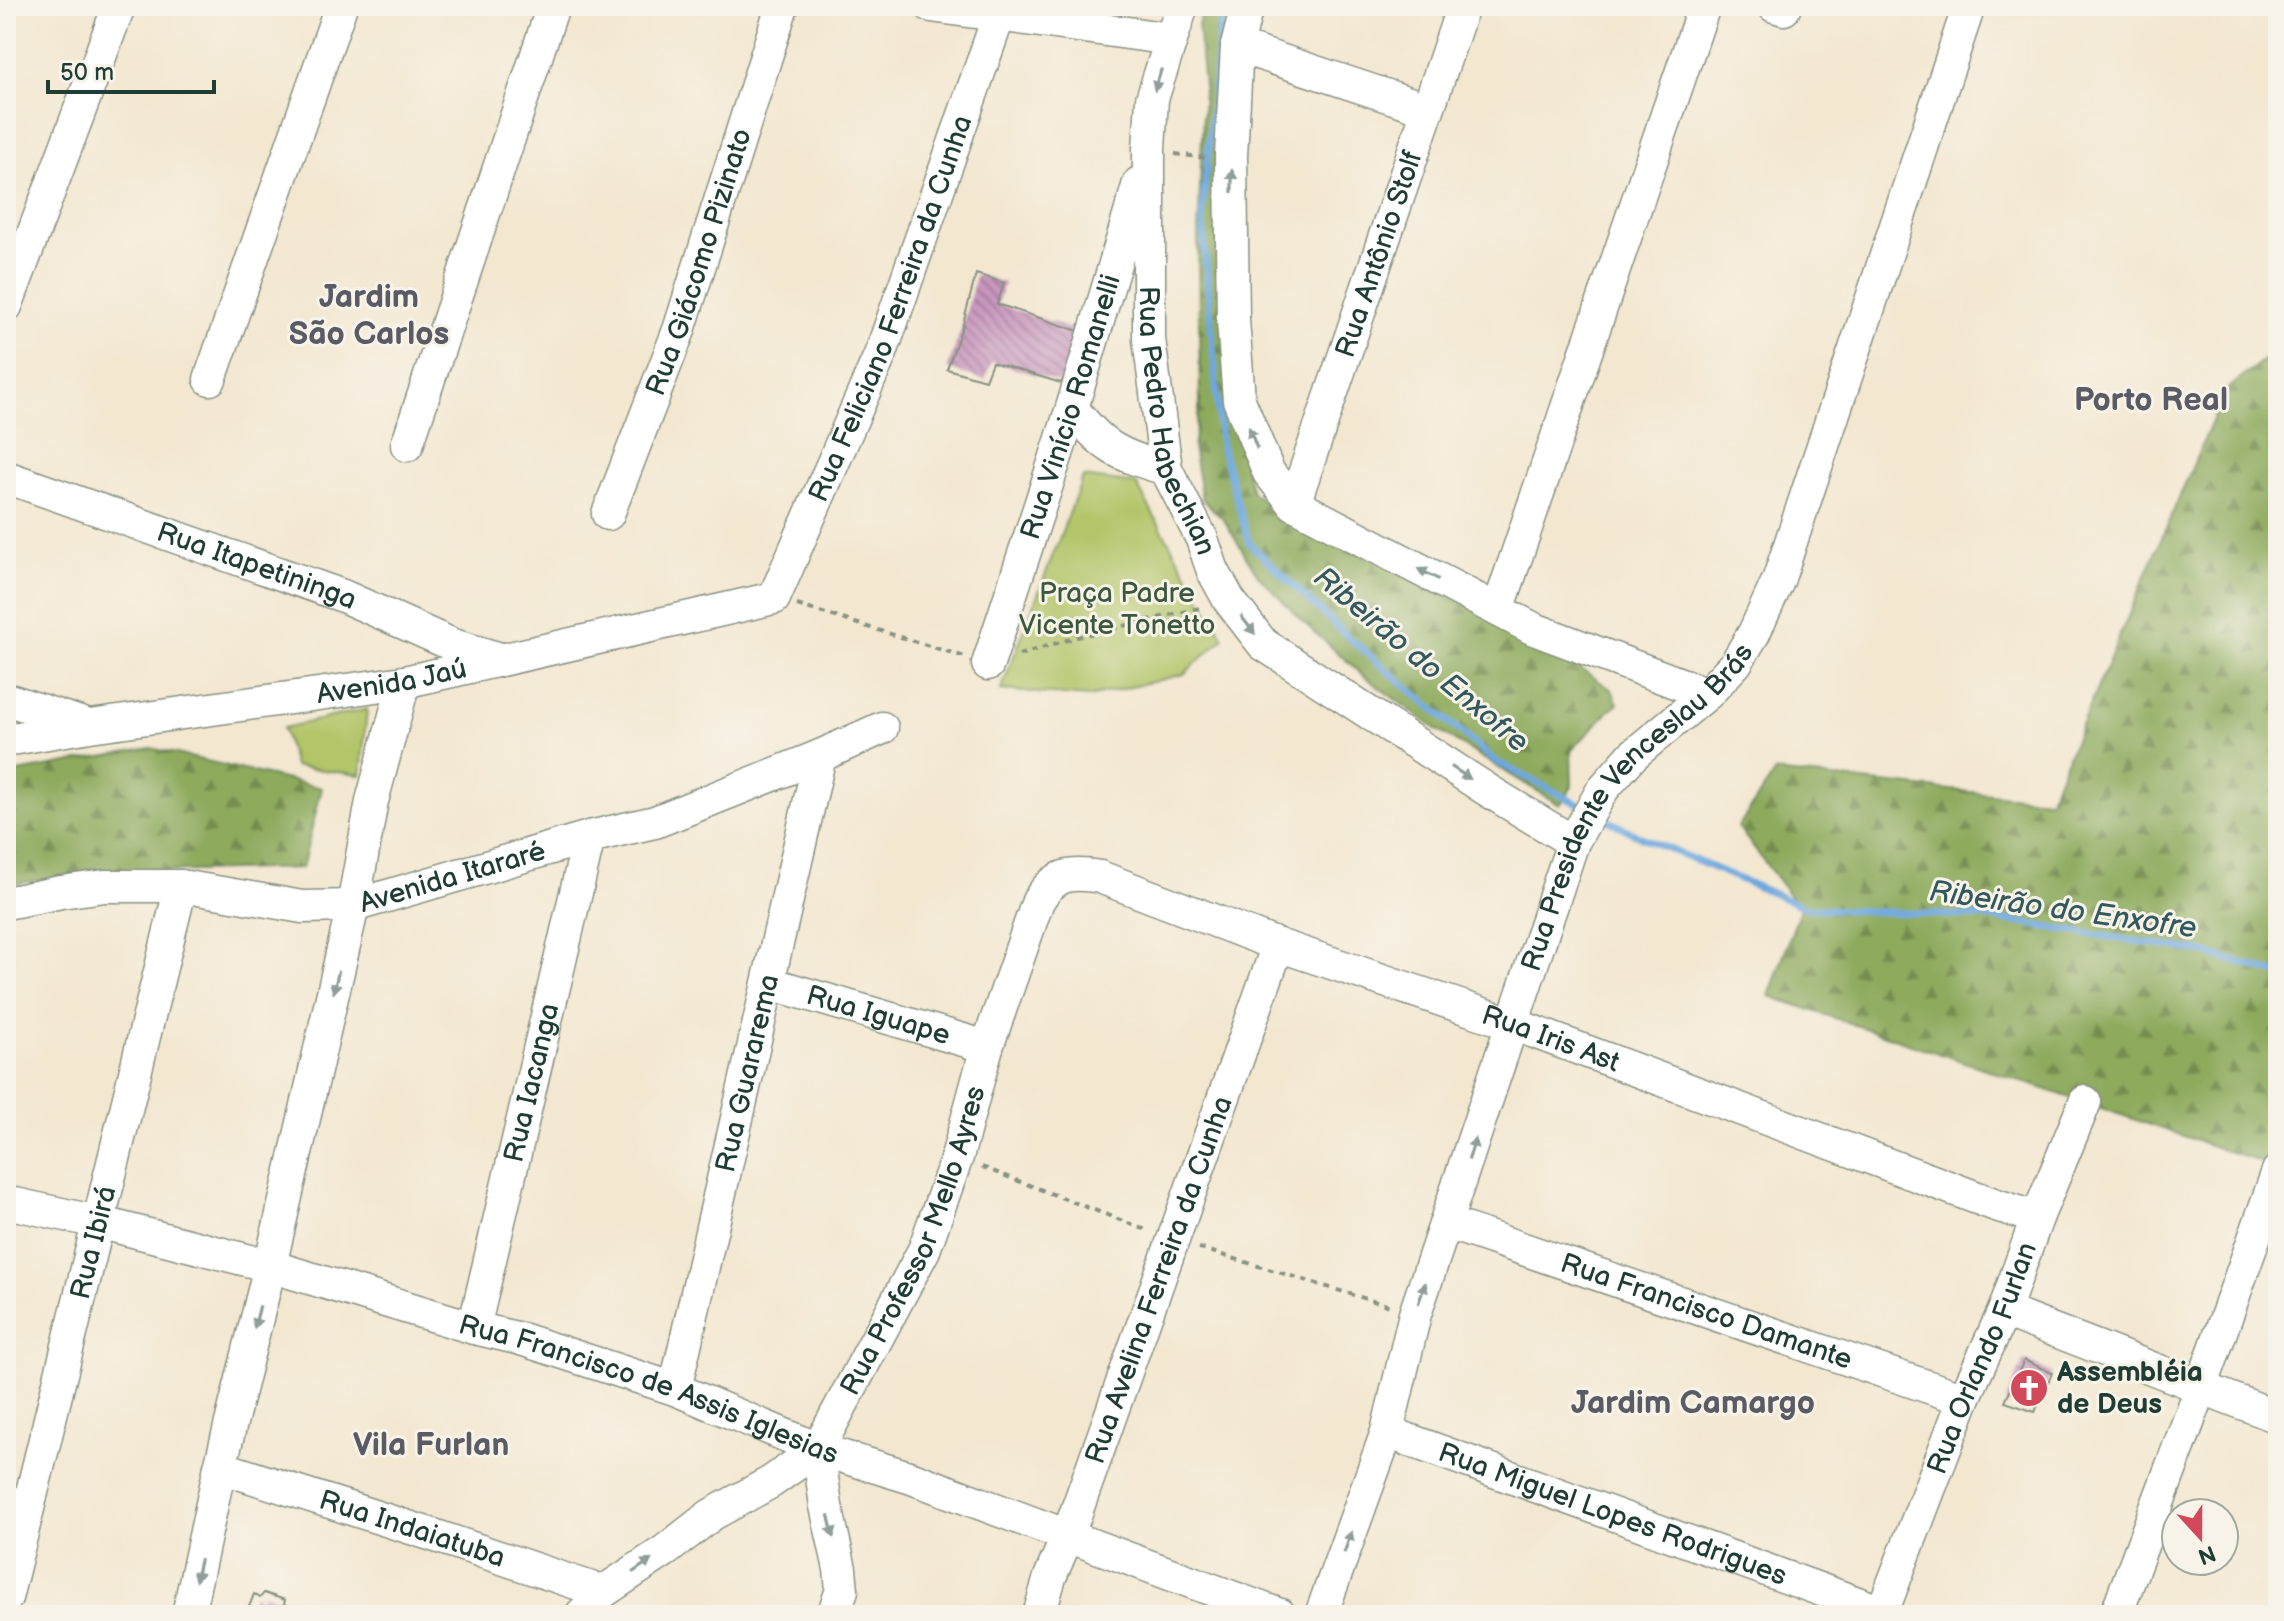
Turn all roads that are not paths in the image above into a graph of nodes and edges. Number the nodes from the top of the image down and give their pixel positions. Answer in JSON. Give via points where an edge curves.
{"nodes":[{"id":1,"x":119,"y":6,"type":"edge"},
{"id":2,"x":341,"y":6,"type":"edge"},
{"id":3,"x":553,"y":6,"type":"edge"},
{"id":4,"x":782,"y":6,"type":"edge"},
{"id":5,"x":931,"y":6,"type":"edge"},
{"id":6,"x":1182,"y":6,"type":"edge"},
{"id":7,"x":1247,"y":6,"type":"edge"},
{"id":8,"x":1463,"y":6,"type":"edge"},
{"id":9,"x":1704,"y":6,"type":"edge"},
{"id":10,"x":1969,"y":6,"type":"edge"},
{"id":11,"x":999,"y":15,"type":"junction"},
{"id":12,"x":1171,"y":39,"type":"junction"},
{"id":13,"x":1237,"y":46,"type":"junction"},
{"id":14,"x":1427,"y":109,"type":"junction"},
{"id":15,"x":1149,"y":149,"type":"junction"},
{"id":16,"x":6,"y":306,"type":"edge"},
{"id":17,"x":210,"y":379,"type":"dead end"},
{"id":18,"x":1072,"y":408,"type":"junction"},
{"id":19,"x":407,"y":445,"type":"dead end"},
{"id":20,"x":1166,"y":469,"type":"junction"},
{"id":21,"x":6,"y":477,"type":"edge"},
{"id":22,"x":1294,"y":504,"type":"junction"},
{"id":23,"x":608,"y":514,"type":"dead end"},
{"id":24,"x":774,"y":598,"type":"joint"},
{"id":25,"x":1498,"y":610,"type":"junction"},
{"id":26,"x":504,"y":660,"type":"junction"},
{"id":27,"x":988,"y":664,"type":"dead end"},
{"id":28,"x":404,"y":682,"type":"junction"},
{"id":29,"x":1707,"y":694,"type":"junction"},
{"id":30,"x":6,"y":699,"type":"edge"},
{"id":31,"x":90,"y":726,"type":"junction"},
{"id":32,"x":882,"y":728,"type":"dead end"},
{"id":33,"x":6,"y":740,"type":"edge"},
{"id":34,"x":820,"y":756,"type":"junction"},
{"id":35,"x":1579,"y":832,"type":"junction"},
{"id":36,"x":589,"y":837,"type":"junction"},
{"id":37,"x":1063,"y":876,"type":"joint"},
{"id":38,"x":181,"y":886,"type":"junction"},
{"id":39,"x":6,"y":903,"type":"edge"},
{"id":40,"x":353,"y":906,"type":"junction"},
{"id":41,"x":1278,"y":945,"type":"junction"},
{"id":42,"x":769,"y":983,"type":"junction"},
{"id":43,"x":1513,"y":1024,"type":"junction"},
{"id":44,"x":987,"y":1047,"type":"junction"},
{"id":45,"x":2085,"y":1102,"type":"dead end"},
{"id":46,"x":2278,"y":1171,"type":"edge"},
{"id":47,"x":6,"y":1202,"type":"edge"},
{"id":48,"x":2037,"y":1218,"type":"junction"},
{"id":49,"x":98,"y":1222,"type":"junction"},
{"id":50,"x":1447,"y":1223,"type":"junction"},
{"id":51,"x":270,"y":1266,"type":"junction"},
{"id":52,"x":2004,"y":1311,"type":"junction"},
{"id":53,"x":474,"y":1328,"type":"junction"},
{"id":54,"x":2201,"y":1388,"type":"junction"},
{"id":55,"x":675,"y":1389,"type":"junction"},
{"id":56,"x":1964,"y":1399,"type":"junction"},
{"id":57,"x":2278,"y":1417,"type":"edge"},
{"id":58,"x":1387,"y":1432,"type":"junction"},
{"id":59,"x":818,"y":1449,"type":"junction"},
{"id":60,"x":220,"y":1467,"type":"junction"},
{"id":61,"x":1068,"y":1535,"type":"junction"},
{"id":62,"x":6,"y":1598,"type":"edge"},
{"id":63,"x":592,"y":1604,"type":"edge"},
{"id":64,"x":1881,"y":1614,"type":"edge"},
{"id":65,"x":188,"y":1615,"type":"edge"},
{"id":66,"x":833,"y":1615,"type":"edge"},
{"id":67,"x":1039,"y":1615,"type":"edge"},
{"id":68,"x":1280,"y":1615,"type":"edge"},
{"id":69,"x":1321,"y":1615,"type":"edge"},
{"id":70,"x":2116,"y":1615,"type":"edge"}],
"edges":[{"from":1,"to":16,"type":"street"},
{"from":2,"to":17,"type":"street"},
{"from":3,"to":19,"type":"street"},
{"from":4,"to":23,"type":"street","name":"Rua Giácomo Pizinato","via":[[679,330]]},
{"from":5,"to":11,"type":"street"},
{"from":6,"to":12,"type":"street","name":"Rua Pedro Habechian"},
{"from":7,"to":13,"type":"street"},
{"from":8,"to":14,"type":"street","name":"Rua Antônio Stolf"},
{"from":9,"to":25,"type":"street"},
{"from":10,"to":29,"type":"street","name":"Rua Presidente Venceslau Brás","via":[[1778,581],[1736,663]]},
{"from":11,"to":12,"type":"street"},
{"from":11,"to":24,"type":"street","name":"Rua Feliciano Ferreira da Cunha","via":[[881,353]]},
{"from":12,"to":15,"type":"street","name":"Rua Pedro Habechian","one_way":true,"via":[[1152,99]]},
{"from":13,"to":14,"type":"street"},
{"from":22,"to":13,"type":"street","one_way":true,"via":[[1269,473],[1239,400],[1231,171]]},
{"from":14,"to":22,"type":"street","name":"Rua Antônio Stolf"},
{"from":15,"to":18,"type":"street","name":"Rua Vinício Romanelli"},
{"from":15,"to":20,"type":"street","name":"Rua Pedro Habechian","via":[[1149,339]]},
{"from":18,"to":20,"type":"street","via":[[1109,447]]},
{"from":18,"to":27,"type":"street","name":"Rua Vinício Romanelli"},
{"from":20,"to":35,"type":"street","name":"Rua Pedro Habechian","one_way":true,"via":[[1229,600],[1263,644],[1414,743]]},
{"from":21,"to":26,"type":"street","name":"Rua Itapetininga","via":[[343,596],[453,645]]},
{"from":25,"to":22,"type":"street","one_way":true},
{"from":24,"to":26,"type":"street","name":"Avenida Jaú"},
{"from":25,"to":29,"type":"street","via":[[1534,629]]},
{"from":26,"to":28,"type":"street","name":"Avenida Jaú"},
{"from":28,"to":31,"type":"street","name":"Avenida Jaú"},
{"from":28,"to":40,"type":"street","via":[[372,801]]},
{"from":29,"to":35,"type":"street","name":"Rua Presidente Venceslau Brás","via":[[1633,755],[1603,789]]},
{"from":30,"to":31,"type":"street"},
{"from":31,"to":33,"type":"street","name":"Avenida Jaú"},
{"from":32,"to":34,"type":"street","name":"Avenida Itararé"},
{"from":34,"to":36,"type":"street","name":"Avenida Itararé","via":[[655,822]]},
{"from":34,"to":42,"type":"street","name":"Rua Guararema"},
{"from":35,"to":43,"type":"street","name":"Rua Presidente Venceslau Brás"},
{"from":36,"to":40,"type":"street","name":"Avenida Itararé"},
{"from":36,"to":53,"type":"street","name":"Rua Iacanga"},
{"from":37,"to":41,"type":"street","name":"Rua Iris Ast","via":[[1100,877]]},
{"from":37,"to":44,"type":"street","name":"Rua Professor Mello Ayres","via":[[1038,901]]},
{"from":38,"to":39,"type":"street","name":"Avenida Itararé","via":[[105,886]]},
{"from":38,"to":40,"type":"street","name":"Avenida Itararé","via":[[302,907]]},
{"from":38,"to":49,"type":"street","name":"Rua Ibirá"},
{"from":40,"to":51,"type":"street","one_way":true},
{"from":41,"to":43,"type":"street","name":"Rua Iris Ast"},
{"from":41,"to":61,"type":"street","name":"Rua Avelina Ferreira da Cunha"},
{"from":42,"to":44,"type":"street","name":"Rua Iguape"},
{"from":42,"to":55,"type":"street","name":"Rua Guararema"},
{"from":43,"to":48,"type":"street","name":"Rua Iris Ast"},
{"from":50,"to":43,"type":"street","name":"Rua Presidente Venceslau Brás","one_way":true},
{"from":44,"to":59,"type":"street","name":"Rua Professor Mello Ayres","via":[[924,1250]]},
{"from":45,"to":48,"type":"street","name":"Rua Orlando Furlan"},
{"from":46,"to":54,"type":"street"},
{"from":47,"to":49,"type":"street","name":"Rua Francisco de Assis Iglesias"},
{"from":48,"to":52,"type":"street","name":"Rua Orlando Furlan"},
{"from":49,"to":51,"type":"street","name":"Rua Francisco de Assis Iglesias"},
{"from":49,"to":62,"type":"street","name":"Rua Ibirá"},
{"from":50,"to":56,"type":"street","name":"Rua Francisco Damante"},
{"from":58,"to":50,"type":"street","name":"Rua Presidente Venceslau Brás","one_way":true,"via":[[1415,1314]]},
{"from":51,"to":53,"type":"street","name":"Rua Francisco de Assis Iglesias"},
{"from":51,"to":60,"type":"street","one_way":true},
{"from":52,"to":54,"type":"street"},
{"from":52,"to":56,"type":"street","name":"Rua Orlando Furlan"},
{"from":53,"to":55,"type":"street","name":"Rua Francisco de Assis Iglesias"},
{"from":54,"to":57,"type":"street"},
{"from":54,"to":70,"type":"street"},
{"from":55,"to":59,"type":"street","name":"Rua Francisco de Assis Iglesias"},
{"from":56,"to":64,"type":"street","name":"Rua Orlando Furlan"},
{"from":58,"to":64,"type":"street","name":"Rua Miguel Lopes Rodrigues"},
{"from":69,"to":58,"type":"street","name":"Rua Presidente Venceslau Brás","one_way":true},
{"from":59,"to":61,"type":"street","name":"Rua Francisco de Assis Iglesias"},
{"from":63,"to":59,"type":"street","one_way":true,"via":[[711,1515]]},
{"from":59,"to":66,"type":"street","one_way":true,"via":[[842,1590]]},
{"from":60,"to":63,"type":"street","name":"Rua Indaiatuba","via":[[433,1535]]},
{"from":60,"to":65,"type":"street","one_way":true},
{"from":61,"to":67,"type":"street","name":"Rua Avelina Ferreira da Cunha"},
{"from":61,"to":68,"type":"street","name":"Rua Francisco de Assis Iglesias"}]}
